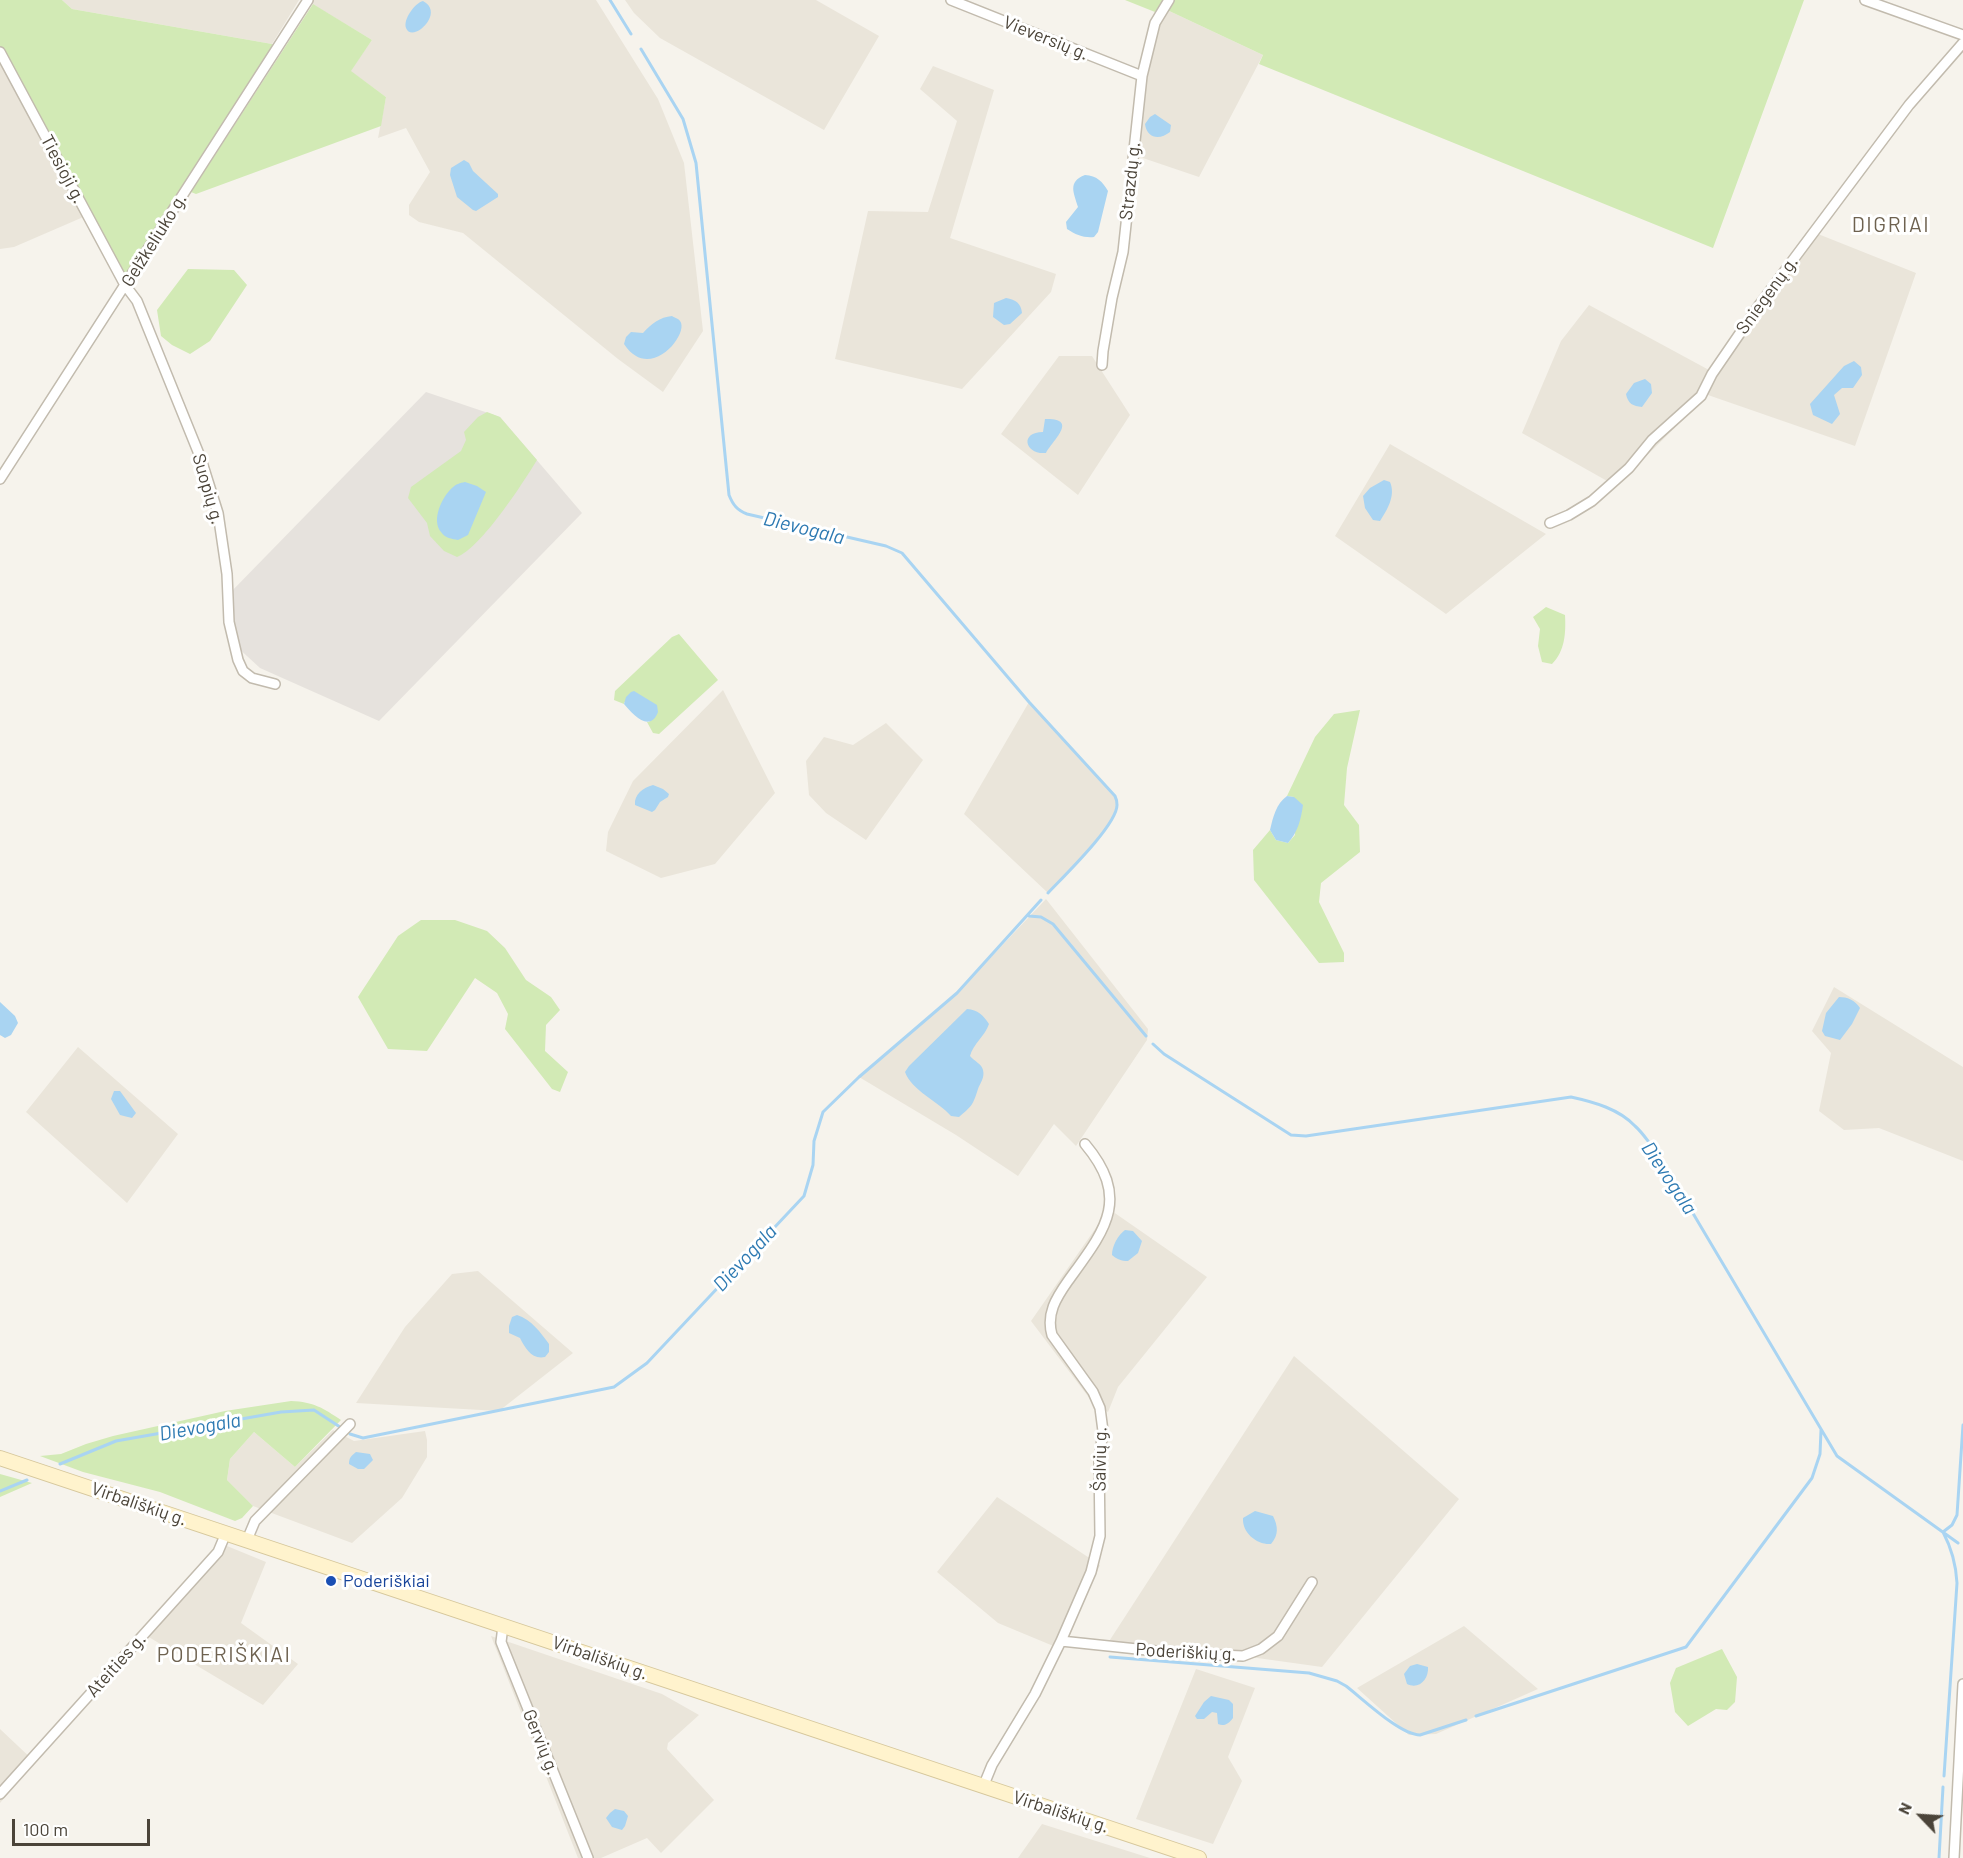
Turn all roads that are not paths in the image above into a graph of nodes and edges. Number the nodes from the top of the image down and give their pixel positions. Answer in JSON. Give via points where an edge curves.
{"nodes":[{"id":1,"x":308,"y":0,"type":"edge"},
{"id":2,"x":951,"y":0,"type":"edge"},
{"id":3,"x":1169,"y":0,"type":"edge"},
{"id":4,"x":1865,"y":0,"type":"edge"},
{"id":5,"x":1963,"y":35,"type":"edge"},
{"id":6,"x":1963,"y":44,"type":"edge"},
{"id":7,"x":0,"y":52,"type":"edge"},
{"id":8,"x":1142,"y":76,"type":"junction"},
{"id":9,"x":125,"y":285,"type":"junction"},
{"id":10,"x":1102,"y":365,"type":"dead end"},
{"id":11,"x":0,"y":479,"type":"edge"},
{"id":12,"x":1550,"y":523,"type":"dead end"},
{"id":13,"x":275,"y":684,"type":"dead end"},
{"id":14,"x":1085,"y":1144,"type":"dead end"},
{"id":15,"x":351,"y":1424,"type":"dead end"},
{"id":16,"x":0,"y":1458,"type":"edge"},
{"id":17,"x":226,"y":1533,"type":"junction"},
{"id":18,"x":247,"y":1540,"type":"junction"},
{"id":19,"x":1312,"y":1582,"type":"dead end"},
{"id":20,"x":503,"y":1626,"type":"junction"},
{"id":21,"x":1061,"y":1641,"type":"junction"},
{"id":22,"x":1963,"y":1684,"type":"edge"},
{"id":23,"x":983,"y":1787,"type":"junction"},
{"id":24,"x":0,"y":1794,"type":"edge"},
{"id":25,"x":588,"y":1858,"type":"edge"},
{"id":26,"x":1199,"y":1858,"type":"edge"},
{"id":27,"x":1954,"y":1858,"type":"edge"}],
"edges":[{"from":1,"to":9,"type":"street","name":"Gelžkeliuko g."},
{"from":2,"to":8,"type":"street","name":"Vieversių g."},
{"from":3,"to":8,"type":"street","name":"Strazdų g.","via":[[1155,23]]},
{"from":4,"to":5,"type":"street"},
{"from":6,"to":12,"type":"street","name":"Sniegenų g.","via":[[1909,105],[1810,236],[1701,396],[1592,501]]},
{"from":7,"to":9,"type":"street","name":"Tiesioji g."},
{"from":8,"to":10,"type":"street","name":"Strazdų g.","via":[[1123,252]]},
{"from":9,"to":11,"type":"street","name":"Gelžkeliuko g."},
{"from":9,"to":13,"type":"street","name":"Suopių g.","via":[[137,301],[201,459],[214,502],[227,574],[229,622],[238,660],[252,678]]},
{"from":14,"to":21,"type":"street","name":"Šalvių g.","via":[[1107,1177],[1109,1209],[1098,1239],[1056,1298],[1049,1325],[1100,1408],[1100,1536],[1091,1572]]},
{"from":15,"to":18,"type":"street","via":[[255,1521]]},
{"from":16,"to":17,"type":"main road","name":"Virbališkių g."},
{"from":17,"to":18,"type":"main road","name":"Virbališkių g."},
{"from":17,"to":24,"type":"street","name":"Ateities g.","via":[[212,1559]]},
{"from":18,"to":20,"type":"main road","name":"Virbališkių g."},
{"from":19,"to":21,"type":"street","name":"Poderiškių g.","via":[[1278,1636],[1243,1656]]},
{"from":20,"to":23,"type":"main road","name":"Virbališkių g."},
{"from":20,"to":25,"type":"street","name":"Gervių g.","via":[[501,1642]]},
{"from":21,"to":23,"type":"street","name":"Šalvių g."},
{"from":22,"to":27,"type":"street"},
{"from":23,"to":26,"type":"main road","name":"Virbališkių g."}]}
